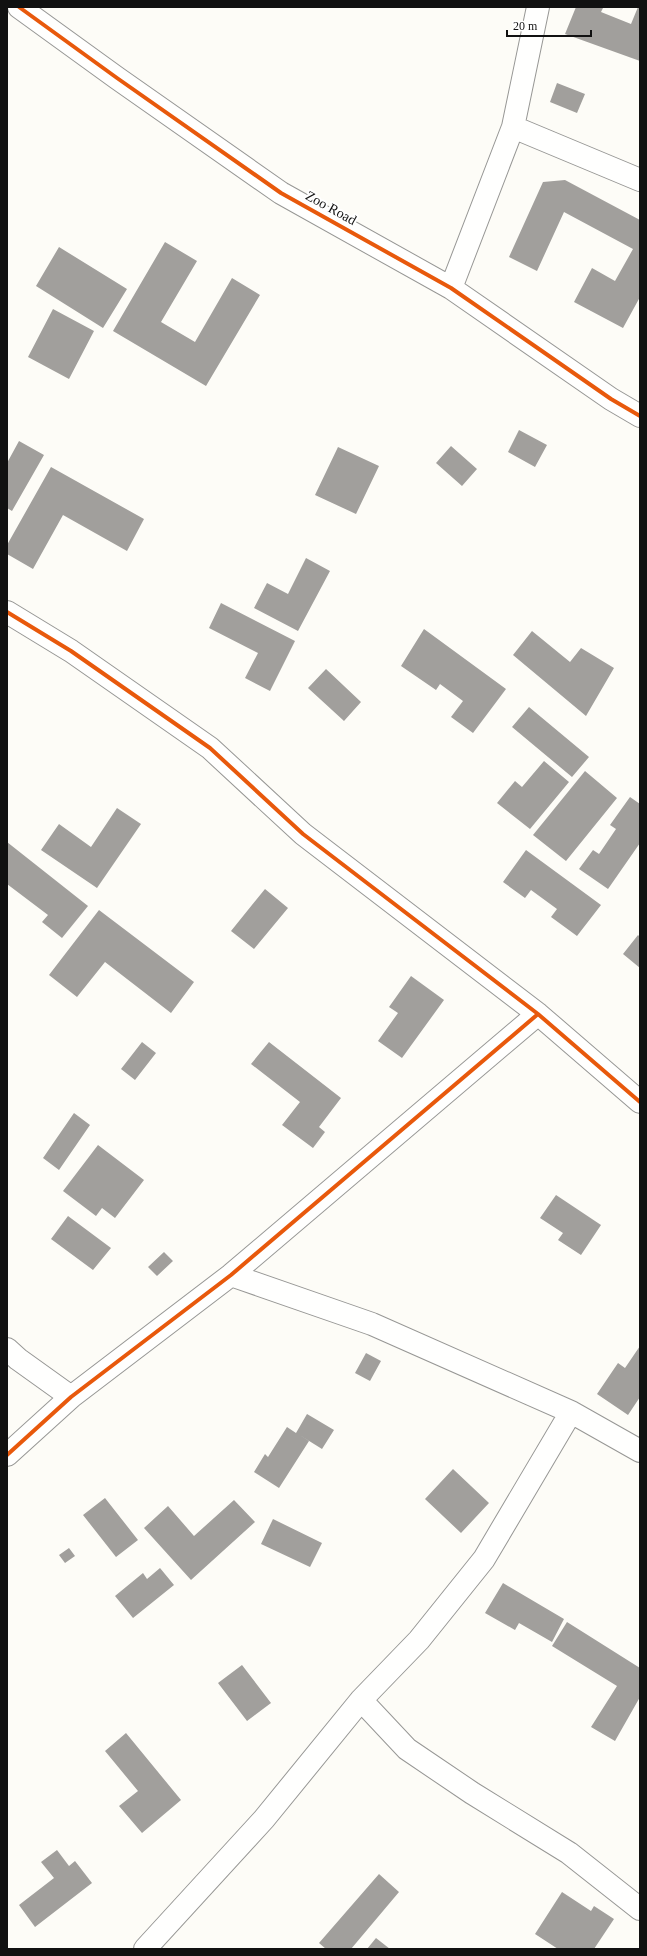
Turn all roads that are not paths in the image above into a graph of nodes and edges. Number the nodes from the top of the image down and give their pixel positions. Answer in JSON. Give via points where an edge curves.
{"nodes":[{"id":1,"x":19,"y":7,"type":"edge"},
{"id":2,"x":538,"y":7,"type":"edge"},
{"id":3,"x":513,"y":127,"type":"junction"},
{"id":4,"x":640,"y":180,"type":"edge"},
{"id":5,"x":451,"y":288,"type":"junction"},
{"id":6,"x":640,"y":416,"type":"edge"},
{"id":7,"x":7,"y":612,"type":"edge"},
{"id":8,"x":538,"y":1014,"type":"junction"},
{"id":9,"x":640,"y":1102,"type":"edge"},
{"id":10,"x":231,"y":1275,"type":"junction"},
{"id":11,"x":7,"y":1349,"type":"edge"},
{"id":12,"x":71,"y":1397,"type":"junction"},
{"id":13,"x":571,"y":1412,"type":"junction"},
{"id":14,"x":640,"y":1451,"type":"edge"},
{"id":15,"x":7,"y":1455,"type":"edge"},
{"id":16,"x":361,"y":1700,"type":"junction"},
{"id":17,"x":640,"y":1909,"type":"edge"},
{"id":18,"x":145,"y":1949,"type":"edge"}],
"edges":[{"from":1,"to":5,"type":"street","name":"Zoo Road","via":[[281,193]]},
{"from":2,"to":3,"type":"street"},
{"from":3,"to":4,"type":"street"},
{"from":3,"to":5,"type":"street"},
{"from":5,"to":6,"type":"street","name":"Zoo Road","via":[[611,399]]},
{"from":7,"to":8,"type":"street","via":[[71,651],[210,748],[303,834]]},
{"from":8,"to":9,"type":"street"},
{"from":8,"to":10,"type":"street"},
{"from":10,"to":12,"type":"street"},
{"from":10,"to":13,"type":"street","via":[[372,1324]]},
{"from":11,"to":12,"type":"street"},
{"from":12,"to":15,"type":"street"},
{"from":13,"to":14,"type":"street"},
{"from":13,"to":16,"type":"street","via":[[484,1559],[419,1640]]},
{"from":16,"to":17,"type":"street","via":[[407,1749],[569,1853]]},
{"from":16,"to":18,"type":"street","via":[[264,1819]]}]}
